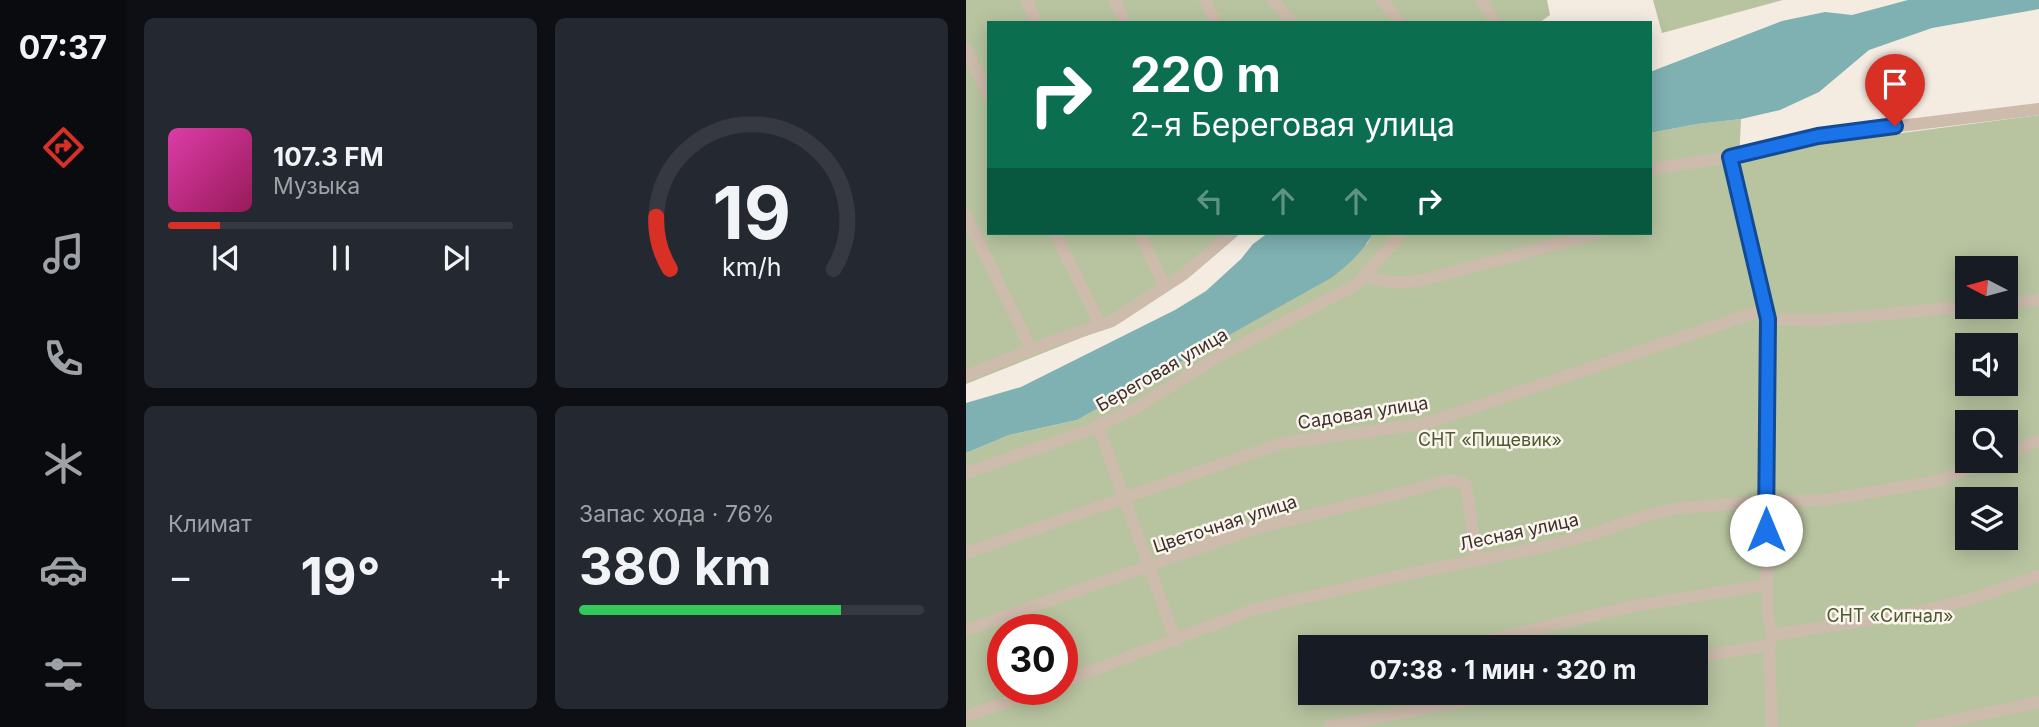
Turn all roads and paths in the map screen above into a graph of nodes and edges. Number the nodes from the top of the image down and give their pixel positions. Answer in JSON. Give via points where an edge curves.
{"nodes":[{"id":1,"x":1026,"y":0,"type":"edge"},
{"id":2,"x":1114,"y":0,"type":"edge"},
{"id":3,"x":1205,"y":0,"type":"edge"},
{"id":4,"x":1273,"y":0,"type":"edge"},
{"id":5,"x":1381,"y":0,"type":"edge"},
{"id":6,"x":1481,"y":0,"type":"edge"},
{"id":7,"x":1036,"y":21,"type":"edge"},
{"id":8,"x":1124,"y":21,"type":"edge"},
{"id":9,"x":1215,"y":21,"type":"edge"},
{"id":10,"x":1290,"y":21,"type":"edge"},
{"id":11,"x":1398,"y":21,"type":"edge"},
{"id":12,"x":1495,"y":21,"type":"edge"},
{"id":13,"x":966,"y":49,"type":"edge"},
{"id":14,"x":987,"y":92,"type":"edge"},
{"id":15,"x":2039,"y":109,"type":"edge"},
{"id":16,"x":1730,"y":157,"type":"junction"},
{"id":17,"x":1652,"y":169,"type":"edge"},
{"id":18,"x":966,"y":216,"type":"edge"},
{"id":19,"x":1056,"y":235,"type":"edge"},
{"id":20,"x":1140,"y":235,"type":"edge"},
{"id":21,"x":1227,"y":235,"type":"edge"},
{"id":22,"x":1400,"y":235,"type":"edge"},
{"id":23,"x":1591,"y":235,"type":"edge"},
{"id":24,"x":1364,"y":275,"type":"junction"},
{"id":25,"x":1165,"y":286,"type":"junction"},
{"id":26,"x":2039,"y":300,"type":"edge"},
{"id":27,"x":2018,"y":302,"type":"edge"},
{"id":28,"x":1955,"y":307,"type":"edge"},
{"id":29,"x":1767,"y":314,"type":"junction"},
{"id":30,"x":1100,"y":325,"type":"junction"},
{"id":31,"x":1031,"y":349,"type":"junction"},
{"id":32,"x":966,"y":376,"type":"edge"},
{"id":33,"x":1098,"y":426,"type":"junction"},
{"id":34,"x":2039,"y":440,"type":"edge"},
{"id":35,"x":2018,"y":449,"type":"edge"},
{"id":36,"x":966,"y":473,"type":"edge"},
{"id":37,"x":1959,"y":473,"type":"edge"},
{"id":38,"x":1125,"y":496,"type":"junction"},
{"id":39,"x":1766,"y":502,"type":"junction"},
{"id":40,"x":966,"y":553,"type":"edge"},
{"id":41,"x":1476,"y":560,"type":"junction"},
{"id":42,"x":1149,"y":566,"type":"junction"},
{"id":43,"x":2039,"y":576,"type":"edge"},
{"id":44,"x":1767,"y":585,"type":"junction"},
{"id":45,"x":966,"y":629,"type":"edge"},
{"id":46,"x":1510,"y":635,"type":"edge"},
{"id":47,"x":1176,"y":640,"type":"junction"},
{"id":48,"x":1771,"y":640,"type":"junction"},
{"id":49,"x":1708,"y":654,"type":"edge"},
{"id":50,"x":1078,"y":676,"type":"edge"},
{"id":51,"x":2039,"y":702,"type":"edge"},
{"id":52,"x":998,"y":705,"type":"edge"},
{"id":53,"x":1442,"y":705,"type":"edge"},
{"id":54,"x":966,"y":716,"type":"edge"},
{"id":55,"x":1329,"y":727,"type":"edge"},
{"id":56,"x":1772,"y":727,"type":"edge"},
{"id":57,"x":1922,"y":727,"type":"edge"}],
"edges":[{"from":1,"to":7,"type":"street"},
{"from":2,"to":8,"type":"street"},
{"from":3,"to":9,"type":"street"},
{"from":4,"to":10,"type":"street"},
{"from":5,"to":11,"type":"street"},
{"from":6,"to":12,"type":"street"},
{"from":13,"to":14,"type":"street"},
{"from":15,"to":16,"type":"street","via":[[1818,136]]},
{"from":16,"to":17,"type":"street"},
{"from":16,"to":29,"type":"street"},
{"from":18,"to":31,"type":"street"},
{"from":19,"to":30,"type":"street"},
{"from":20,"to":25,"type":"street"},
{"from":21,"to":25,"type":"street"},
{"from":22,"to":24,"type":"street","name":"Береговая улица"},
{"from":23,"to":24,"type":"street","via":[[1424,280],[1400,284]]},
{"from":24,"to":33,"type":"street","name":"Береговая улица","via":[[1356,285]]},
{"from":25,"to":30,"type":"street"},
{"from":26,"to":27,"type":"street"},
{"from":28,"to":29,"type":"street","name":"Садовая улица","via":[[1821,320]]},
{"from":29,"to":38,"type":"street","name":"Садовая улица","via":[[1424,424],[1282,443]]},
{"from":29,"to":39,"type":"street"},
{"from":30,"to":31,"type":"street"},
{"from":31,"to":32,"type":"street"},
{"from":33,"to":36,"type":"street","name":"Береговая улица"},
{"from":33,"to":38,"type":"street"},
{"from":34,"to":35,"type":"street"},
{"from":37,"to":39,"type":"street","name":"Лесная улица","via":[[1938,481],[1825,500]]},
{"from":38,"to":40,"type":"street","name":"Садовая улица"},
{"from":38,"to":42,"type":"street"},
{"from":39,"to":41,"type":"street","name":"Лесная улица","via":[[1681,508],[1543,547]]},
{"from":39,"to":44,"type":"street"},
{"from":41,"to":42,"type":"street","name":"Цветочная улица","via":[[1466,485],[1451,480],[1256,528]]},
{"from":41,"to":47,"type":"street","name":"Лесная улица","via":[[1255,609]]},
{"from":42,"to":45,"type":"street","name":"Цветочная улица"},
{"from":42,"to":47,"type":"street"},
{"from":43,"to":48,"type":"street","via":[[1920,612]]},
{"from":44,"to":46,"type":"street","via":[[1633,606]]},
{"from":44,"to":48,"type":"street"},
{"from":47,"to":50,"type":"street","name":"Лесная улица"},
{"from":48,"to":49,"type":"street"},
{"from":48,"to":56,"type":"street"},
{"from":51,"to":57,"type":"street"},
{"from":52,"to":54,"type":"street"},
{"from":53,"to":55,"type":"street"}]}
